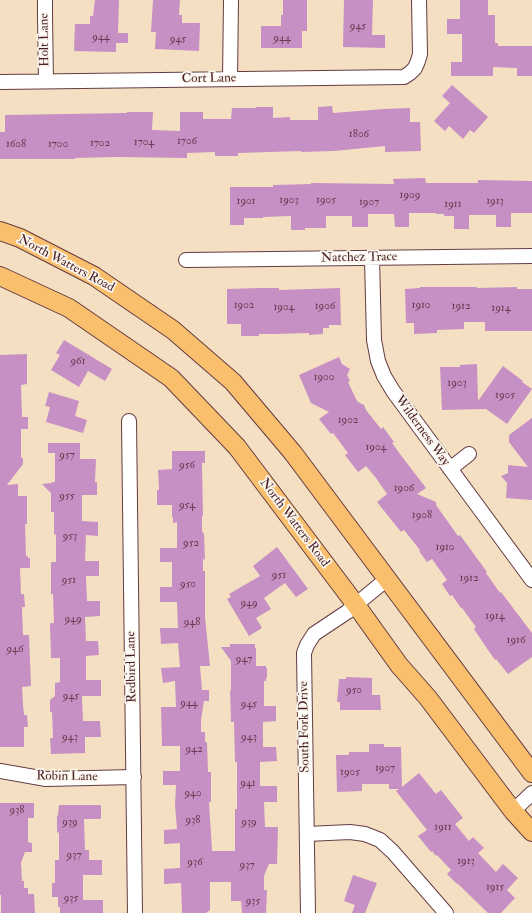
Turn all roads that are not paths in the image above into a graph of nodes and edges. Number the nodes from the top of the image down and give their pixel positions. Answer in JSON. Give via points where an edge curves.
{"nodes":[{"id":1,"x":45,"y":0,"type":"edge"},
{"id":2,"x":231,"y":0,"type":"edge"},
{"id":3,"x":419,"y":0,"type":"edge"},
{"id":4,"x":230,"y":79,"type":"junction"},
{"id":5,"x":46,"y":81,"type":"junction"},
{"id":6,"x":0,"y":82,"type":"edge"},
{"id":7,"x":0,"y":231,"type":"edge"},
{"id":8,"x":532,"y":256,"type":"edge"},
{"id":9,"x":372,"y":258,"type":"junction"},
{"id":10,"x":186,"y":260,"type":"dead end"},
{"id":11,"x":0,"y":276,"type":"edge"},
{"id":12,"x":129,"y":421,"type":"dead end"},
{"id":13,"x":469,"y":454,"type":"dead end"},
{"id":14,"x":450,"y":469,"type":"junction"},
{"id":15,"x":387,"y":579,"type":"junction"},
{"id":16,"x":532,"y":580,"type":"edge"},
{"id":17,"x":356,"y":604,"type":"junction"},
{"id":18,"x":0,"y":771,"type":"edge"},
{"id":19,"x":532,"y":773,"type":"edge"},
{"id":20,"x":134,"y":777,"type":"junction"},
{"id":21,"x":532,"y":793,"type":"edge"},
{"id":22,"x":513,"y":811,"type":"junction"},
{"id":23,"x":532,"y":832,"type":"edge"},
{"id":24,"x":307,"y":834,"type":"junction"},
{"id":25,"x":136,"y":913,"type":"edge"},
{"id":26,"x":308,"y":913,"type":"edge"},
{"id":27,"x":446,"y":913,"type":"edge"}],
"edges":[{"from":1,"to":5,"type":"street","name":"Holt Lane"},
{"from":2,"to":4,"type":"street"},
{"from":3,"to":4,"type":"street","name":"Cort Lane","via":[[420,54],[415,68],[404,77]]},
{"from":4,"to":5,"type":"street","name":"Cort Lane"},
{"from":5,"to":6,"type":"street","name":"Cort Lane"},
{"from":7,"to":15,"type":"main road","name":"North Watters Road","via":[[20,238],[94,276],[173,330],[233,382],[293,453]]},
{"from":8,"to":9,"type":"street","name":"Natchez Trace"},
{"from":9,"to":10,"type":"street","name":"Natchez Trace"},
{"from":9,"to":14,"type":"street","name":"Wilderness Way","via":[[374,340],[378,361],[393,391]]},
{"from":11,"to":17,"type":"main road","name":"North Watters Road","via":[[69,308],[171,378],[237,447]]},
{"from":12,"to":20,"type":"street","name":"Redbird Lane"},
{"from":13,"to":14,"type":"street"},
{"from":14,"to":16,"type":"street","name":"Wilderness Way"},
{"from":15,"to":17,"type":"street","name":"South Fork Drive"},
{"from":15,"to":19,"type":"main road","name":"North Watters Road"},
{"from":17,"to":22,"type":"main road","name":"North Watters Road"},
{"from":17,"to":24,"type":"street","name":"South Fork Drive","via":[[314,634],[304,653]]},
{"from":18,"to":20,"type":"street","name":"Robin Lane","via":[[46,779]]},
{"from":20,"to":25,"type":"street","name":"Redbird Lane"},
{"from":21,"to":22,"type":"street"},
{"from":22,"to":23,"type":"main road","name":"North Watters Road"},
{"from":24,"to":26,"type":"street","name":"South Fork Drive"},
{"from":24,"to":27,"type":"street","via":[[350,832],[366,834],[380,840]]}]}
